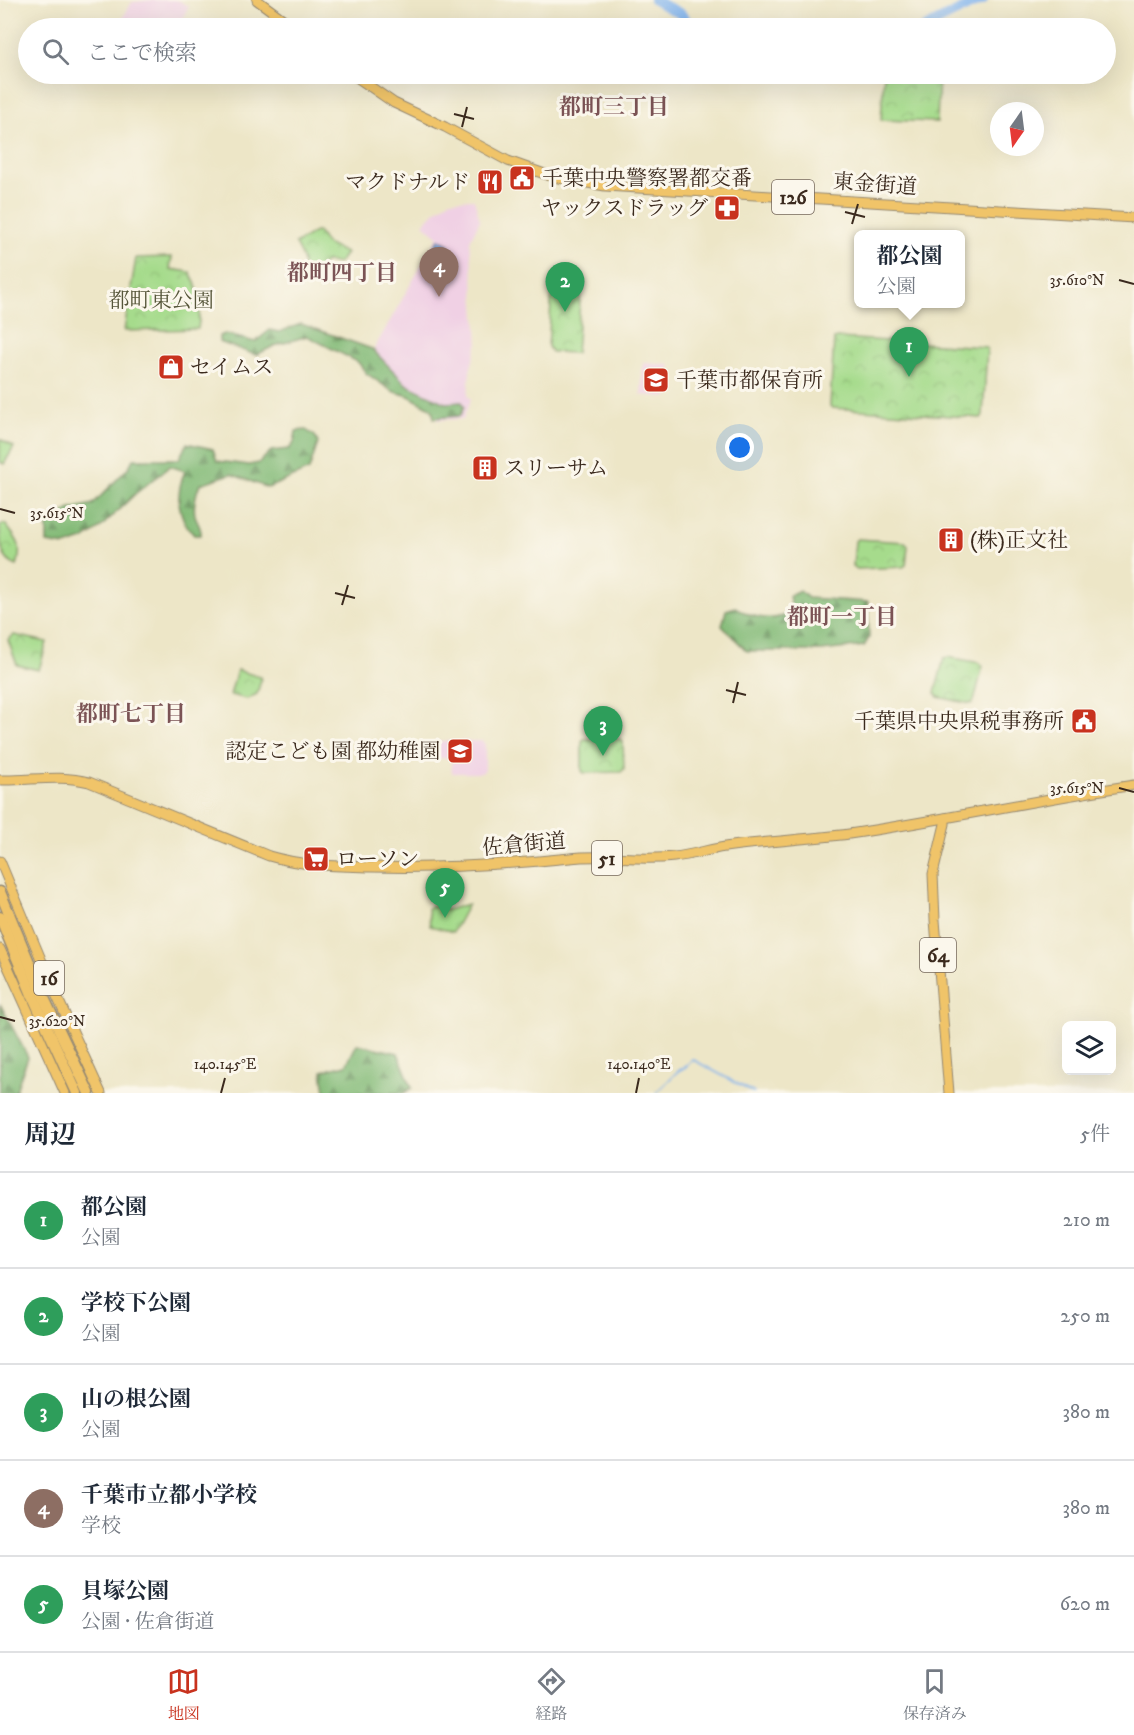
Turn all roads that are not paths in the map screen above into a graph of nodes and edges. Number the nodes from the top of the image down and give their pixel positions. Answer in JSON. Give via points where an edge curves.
{"nodes":[{"id":1,"x":257,"y":0,"type":"edge"},
{"id":2,"x":281,"y":18,"type":"edge"},
{"id":3,"x":366,"y":84,"type":"edge"},
{"id":4,"x":1134,"y":218,"type":"edge"},
{"id":5,"x":0,"y":780,"type":"edge"},
{"id":6,"x":1134,"y":785,"type":"edge"},
{"id":7,"x":945,"y":818,"type":"junction"},
{"id":8,"x":0,"y":861,"type":"edge"},
{"id":9,"x":0,"y":892,"type":"edge"},
{"id":10,"x":0,"y":917,"type":"edge"},
{"id":11,"x":0,"y":949,"type":"edge"},
{"id":12,"x":65,"y":1093,"type":"edge"},
{"id":13,"x":77,"y":1093,"type":"edge"},
{"id":14,"x":89,"y":1093,"type":"edge"},
{"id":15,"x":101,"y":1093,"type":"edge"},
{"id":16,"x":950,"y":1093,"type":"edge"}],
"edges":[{"from":1,"to":2,"type":"main road"},
{"from":3,"to":4,"type":"main road","name":"東金街道","number":"126","via":[[394,103],[508,161],[546,175],[585,183]]},
{"from":5,"to":7,"type":"main road","name":"佐倉街道","number":"51","via":[[58,777],[89,782],[269,856],[315,865],[466,867],[583,857],[667,858],[720,847],[846,834]]},
{"from":6,"to":7,"type":"main road","name":"佐倉街道","number":"51"},
{"from":7,"to":16,"type":"main road","number":"64","via":[[933,874]]},
{"from":8,"to":15,"type":"main road","number":"16"},
{"from":9,"to":14,"type":"highway"},
{"from":10,"to":13,"type":"highway"},
{"from":11,"to":12,"type":"main road","number":"16"}]}
